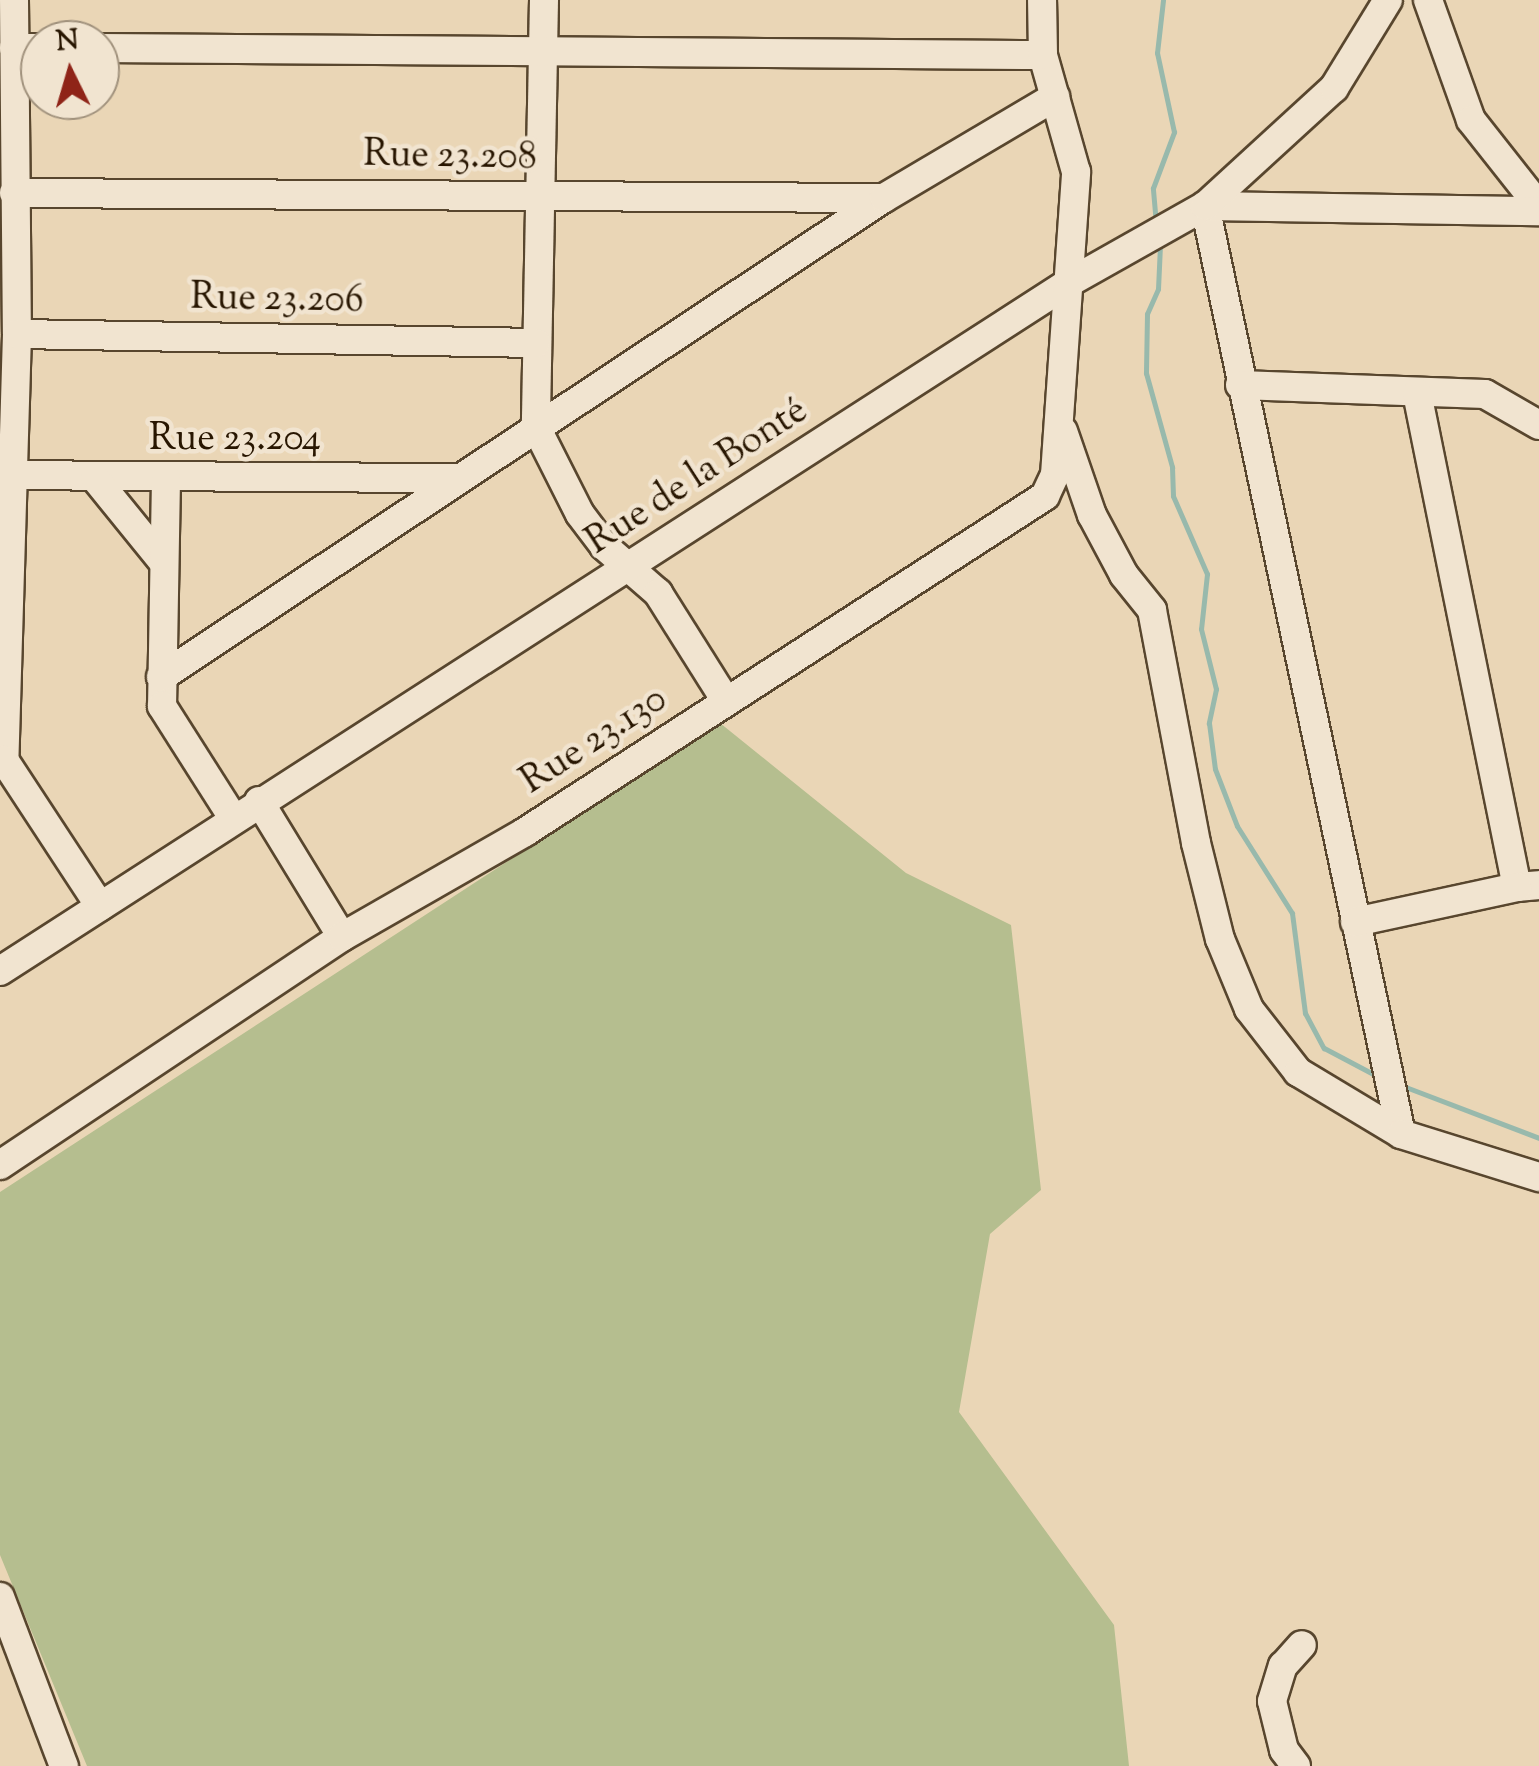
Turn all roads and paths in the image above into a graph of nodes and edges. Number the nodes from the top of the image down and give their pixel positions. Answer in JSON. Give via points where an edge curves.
{"nodes":[{"id":1,"x":544,"y":0,"type":"edge"},
{"id":2,"x":1042,"y":0,"type":"edge"},
{"id":3,"x":1388,"y":0,"type":"edge"},
{"id":4,"x":1428,"y":0,"type":"edge"},
{"id":5,"x":120,"y":48,"type":"edge"},
{"id":6,"x":542,"y":51,"type":"junction"},
{"id":7,"x":1044,"y":55,"type":"junction"},
{"id":8,"x":1054,"y":97,"type":"junction"},
{"id":9,"x":21,"y":120,"type":"edge"},
{"id":10,"x":14,"y":193,"type":"junction"},
{"id":11,"x":536,"y":197,"type":"junction"},
{"id":12,"x":884,"y":198,"type":"junction"},
{"id":13,"x":1197,"y":208,"type":"junction"},
{"id":14,"x":1539,"y":208,"type":"edge"},
{"id":15,"x":1070,"y":282,"type":"junction"},
{"id":16,"x":17,"y":334,"type":"junction"},
{"id":17,"x":536,"y":343,"type":"junction"},
{"id":18,"x":1240,"y":385,"type":"junction"},
{"id":19,"x":1417,"y":393,"type":"junction"},
{"id":20,"x":1059,"y":420,"type":"junction"},
{"id":21,"x":1539,"y":425,"type":"edge"},
{"id":22,"x":536,"y":427,"type":"junction"},
{"id":23,"x":6,"y":475,"type":"edge"},
{"id":24,"x":95,"y":478,"type":"junction"},
{"id":25,"x":457,"y":478,"type":"junction"},
{"id":26,"x":166,"y":479,"type":"junction"},
{"id":27,"x":164,"y":563,"type":"junction"},
{"id":28,"x":632,"y":566,"type":"junction"},
{"id":29,"x":161,"y":677,"type":"junction"},
{"id":30,"x":726,"y":701,"type":"junction"},
{"id":31,"x":1,"y":761,"type":"edge"},
{"id":32,"x":259,"y":801,"type":"junction"},
{"id":33,"x":233,"y":818,"type":"junction"},
{"id":34,"x":1528,"y":886,"type":"edge"},
{"id":35,"x":100,"y":906,"type":"junction"},
{"id":36,"x":1355,"y":922,"type":"junction"},
{"id":37,"x":342,"y":937,"type":"junction"},
{"id":38,"x":0,"y":971,"type":"edge"},
{"id":39,"x":1398,"y":1124,"type":"junction"},
{"id":40,"x":0,"y":1165,"type":"edge"},
{"id":41,"x":1539,"y":1177,"type":"edge"},
{"id":42,"x":0,"y":1598,"type":"edge"},
{"id":43,"x":1302,"y":1646,"type":"dead end"},
{"id":44,"x":64,"y":1766,"type":"edge"},
{"id":45,"x":1296,"y":1766,"type":"edge"}],
"edges":[{"from":1,"to":6,"type":"street"},
{"from":2,"to":7,"type":"street","name":"Rue 23.130"},
{"from":3,"to":13,"type":"street","name":"Rue de la Bonté","via":[[1334,88]]},
{"from":4,"to":14,"type":"street","via":[[1472,120]]},
{"from":5,"to":6,"type":"street"},
{"from":6,"to":7,"type":"street"},
{"from":6,"to":11,"type":"street"},
{"from":7,"to":8,"type":"street","name":"Rue 23.130"},
{"from":8,"to":12,"type":"street"},
{"from":8,"to":15,"type":"street","name":"Rue 23.130","via":[[1076,172]]},
{"from":9,"to":10,"type":"street"},
{"from":10,"to":11,"type":"street","name":"Rue 23.208"},
{"from":10,"to":16,"type":"street"},
{"from":11,"to":12,"type":"street","name":"Rue 23.208"},
{"from":11,"to":17,"type":"street"},
{"from":12,"to":22,"type":"street"},
{"from":13,"to":14,"type":"street"},
{"from":13,"to":15,"type":"street","name":"Rue de la Bonté"},
{"from":13,"to":18,"type":"street"},
{"from":15,"to":20,"type":"street","name":"Rue 23.130"},
{"from":15,"to":28,"type":"street","name":"Rue de la Bonté"},
{"from":16,"to":17,"type":"street","name":"Rue 23.206"},
{"from":16,"to":23,"type":"street"},
{"from":17,"to":22,"type":"street"},
{"from":18,"to":19,"type":"street"},
{"from":18,"to":36,"type":"street"},
{"from":19,"to":21,"type":"street","via":[[1500,397]]},
{"from":19,"to":34,"type":"street"},
{"from":20,"to":30,"type":"street","name":"Rue 23.130","via":[[1052,488],[1034,507]]},
{"from":20,"to":39,"type":"street","via":[[1092,515],[1152,610],[1196,843],[1220,939],[1250,1008],[1298,1072]]},
{"from":22,"to":25,"type":"street"},
{"from":22,"to":28,"type":"street","via":[[580,514],[604,546]]},
{"from":23,"to":24,"type":"street","name":"Rue 23.204"},
{"from":23,"to":31,"type":"street"},
{"from":24,"to":26,"type":"street","name":"Rue 23.204"},
{"from":24,"to":27,"type":"street"},
{"from":25,"to":26,"type":"street","name":"Rue 23.204"},
{"from":25,"to":29,"type":"street"},
{"from":26,"to":27,"type":"street"},
{"from":27,"to":29,"type":"street"},
{"from":28,"to":30,"type":"street","via":[[658,593]]},
{"from":28,"to":32,"type":"street","name":"Rue de la Bonté"},
{"from":29,"to":33,"type":"street","via":[[162,706]]},
{"from":30,"to":37,"type":"street","name":"Rue 23.130","via":[[525,832]]},
{"from":31,"to":35,"type":"street"},
{"from":32,"to":33,"type":"street","name":"Rue de la Bonté"},
{"from":32,"to":37,"type":"street"},
{"from":33,"to":35,"type":"street","name":"Rue de la Bonté"},
{"from":34,"to":36,"type":"street"},
{"from":35,"to":38,"type":"street","name":"Rue de la Bonté"},
{"from":36,"to":39,"type":"street"},
{"from":37,"to":40,"type":"street","name":"Rue 23.130"},
{"from":39,"to":41,"type":"street"},
{"from":42,"to":44,"type":"street"},
{"from":43,"to":45,"type":"street","via":[[1284,1666],[1272,1701],[1284,1750]]}]}
